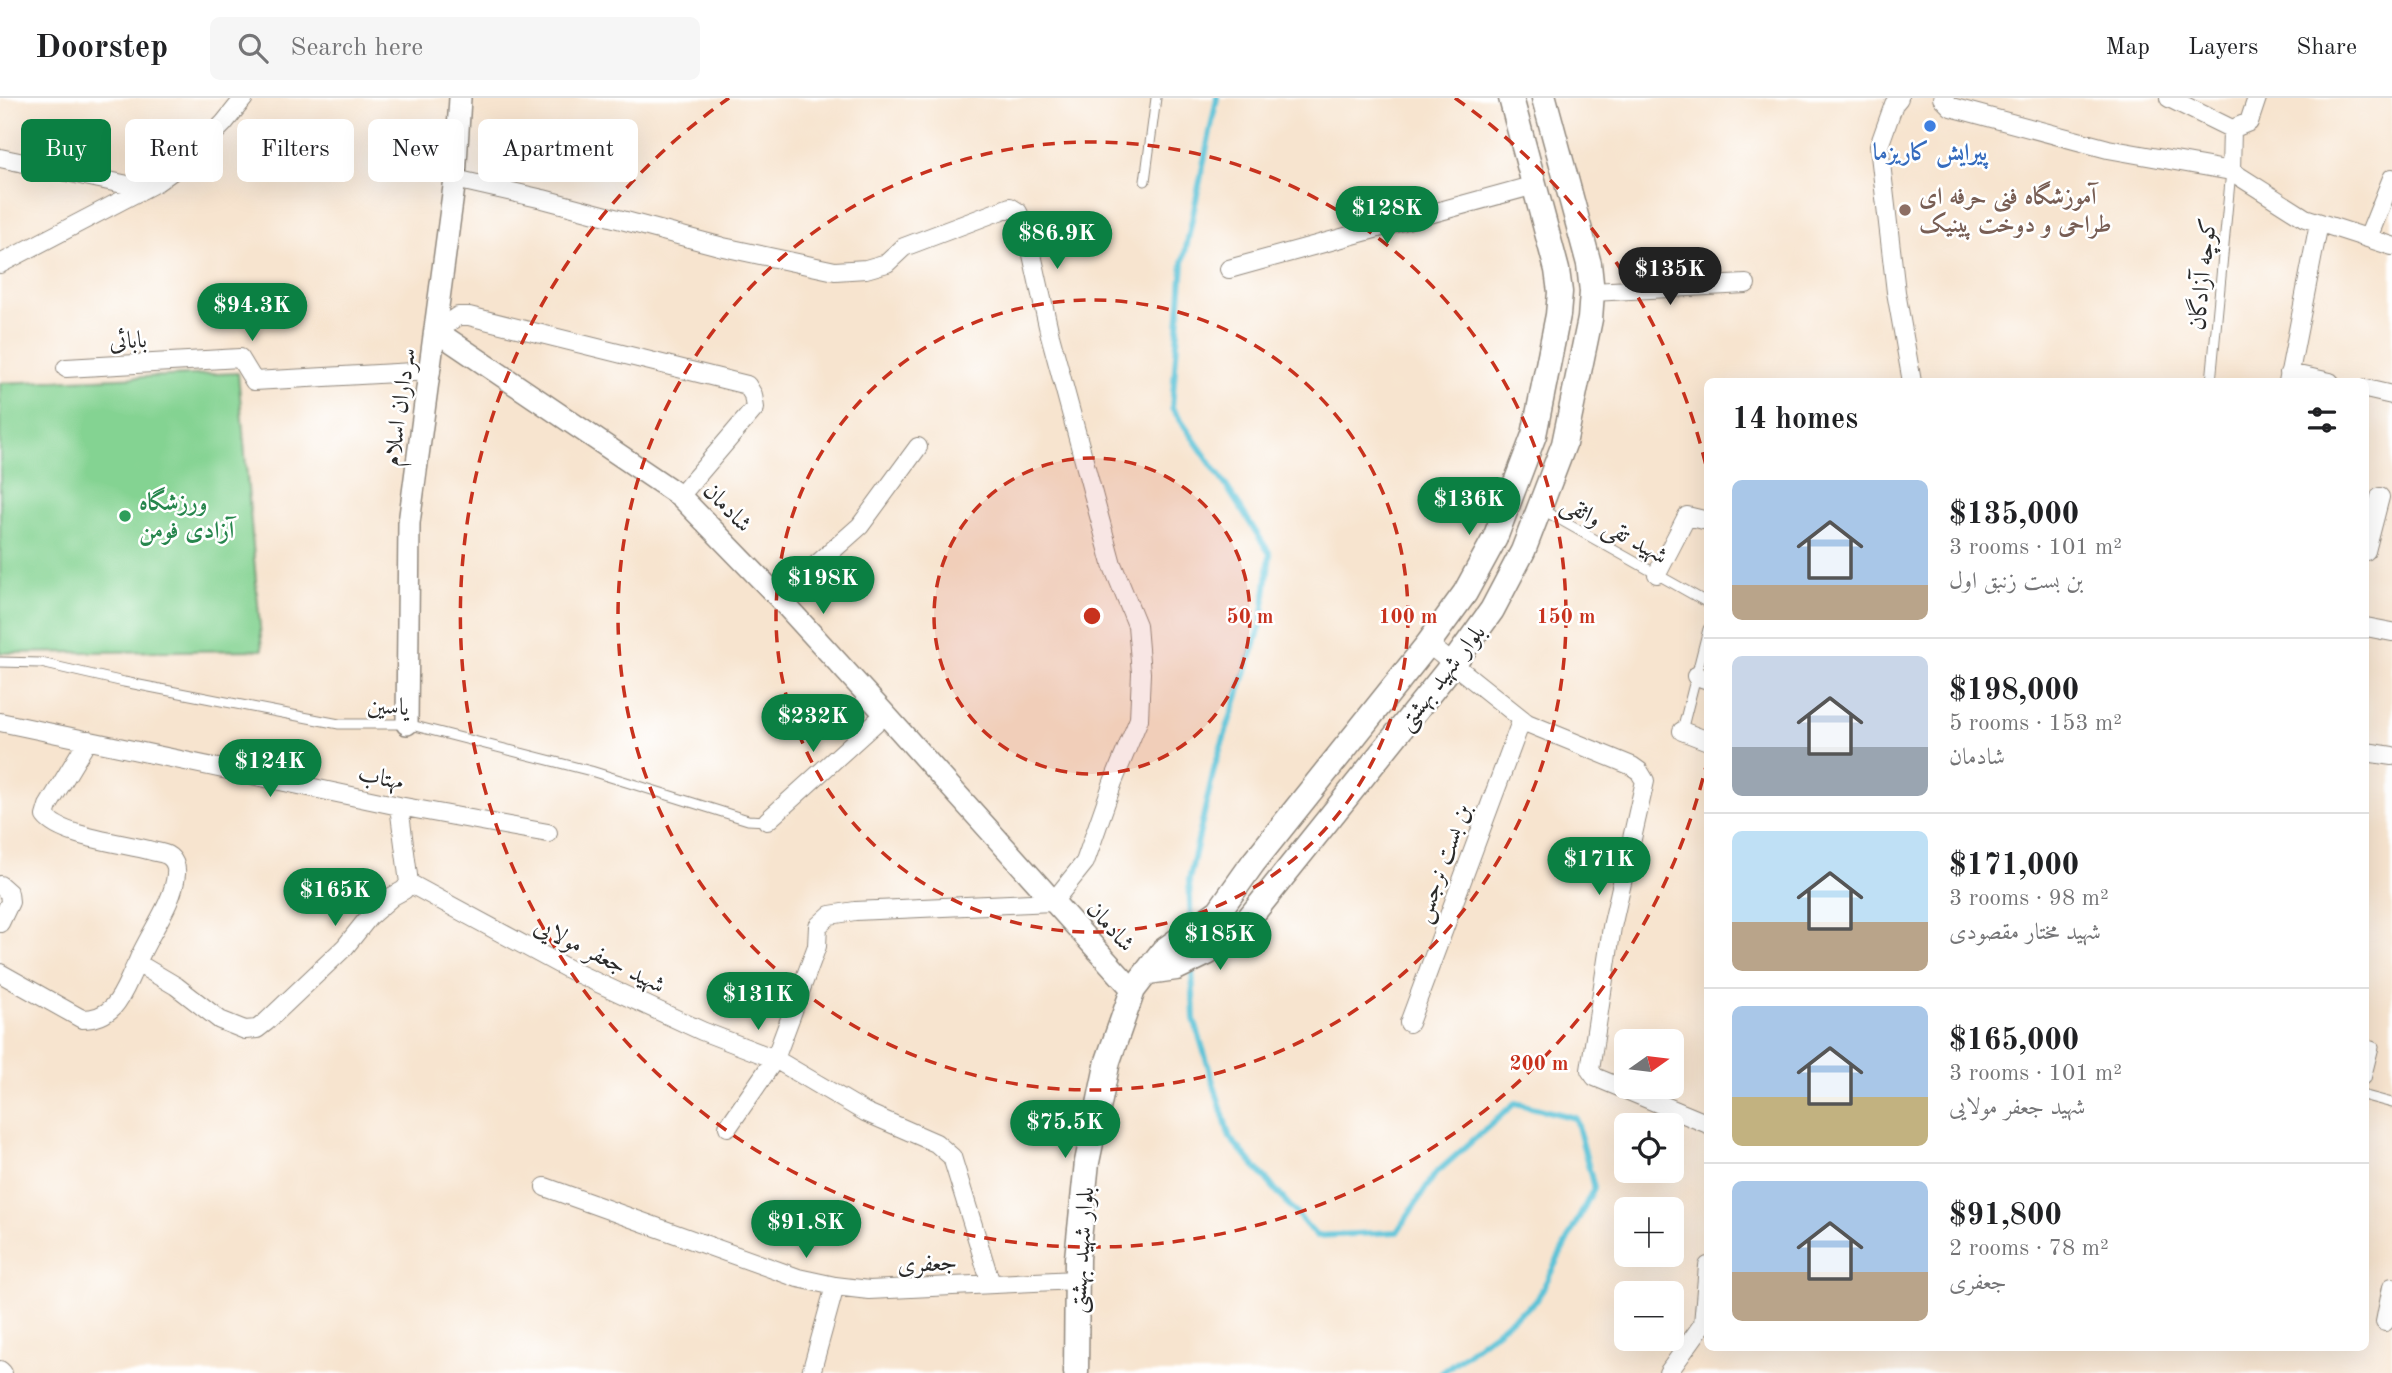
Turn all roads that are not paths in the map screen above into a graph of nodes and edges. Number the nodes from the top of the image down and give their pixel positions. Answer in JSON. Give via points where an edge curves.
{"nodes":[{"id":1,"x":244,"y":98,"type":"edge"},
{"id":2,"x":460,"y":98,"type":"edge"},
{"id":3,"x":1156,"y":98,"type":"edge"},
{"id":4,"x":1511,"y":98,"type":"edge"},
{"id":5,"x":1544,"y":98,"type":"edge"},
{"id":6,"x":1899,"y":98,"type":"edge"},
{"id":7,"x":1942,"y":98,"type":"edge"},
{"id":8,"x":2169,"y":98,"type":"edge"},
{"id":9,"x":2257,"y":98,"type":"edge"},
{"id":10,"x":459,"y":119,"type":"edge"},
{"id":11,"x":2232,"y":129,"type":"junction"},
{"id":12,"x":0,"y":158,"type":"edge"},
{"id":13,"x":2231,"y":171,"type":"junction"},
{"id":14,"x":2392,"y":178,"type":"edge"},
{"id":15,"x":464,"y":181,"type":"edge"},
{"id":16,"x":1145,"y":181,"type":"dead end"},
{"id":17,"x":455,"y":182,"type":"edge"},
{"id":18,"x":1535,"y":186,"type":"junction"},
{"id":19,"x":142,"y":188,"type":"junction"},
{"id":20,"x":2319,"y":223,"type":"junction"},
{"id":21,"x":2368,"y":238,"type":"junction"},
{"id":22,"x":2392,"y":246,"type":"edge"},
{"id":23,"x":0,"y":264,"type":"edge"},
{"id":24,"x":1229,"y":269,"type":"dead end"},
{"id":25,"x":1746,"y":284,"type":"dead end"},
{"id":26,"x":1592,"y":292,"type":"junction"},
{"id":27,"x":436,"y":331,"type":"junction"},
{"id":28,"x":66,"y":368,"type":"dead end"},
{"id":29,"x":430,"y":371,"type":"junction"},
{"id":30,"x":2288,"y":377,"type":"edge"},
{"id":31,"x":1911,"y":378,"type":"edge"},
{"id":32,"x":2211,"y":378,"type":"edge"},
{"id":33,"x":2369,"y":390,"type":"edge"},
{"id":34,"x":2392,"y":395,"type":"edge"},
{"id":35,"x":918,"y":447,"type":"dead end"},
{"id":36,"x":680,"y":496,"type":"junction"},
{"id":37,"x":2380,"y":498,"type":"dead end"},
{"id":38,"x":1540,"y":508,"type":"junction"},
{"id":39,"x":1704,"y":521,"type":"edge"},
{"id":40,"x":2369,"y":540,"type":"edge"},
{"id":41,"x":1657,"y":575,"type":"junction"},
{"id":42,"x":779,"y":598,"type":"junction"},
{"id":43,"x":1704,"y":601,"type":"edge"},
{"id":44,"x":2369,"y":628,"type":"edge"},
{"id":45,"x":2392,"y":632,"type":"edge"},
{"id":46,"x":1427,"y":645,"type":"junction"},
{"id":47,"x":0,"y":662,"type":"edge"},
{"id":48,"x":1452,"y":664,"type":"junction"},
{"id":49,"x":1702,"y":678,"type":"edge"},
{"id":50,"x":885,"y":714,"type":"junction"},
{"id":51,"x":1522,"y":719,"type":"junction"},
{"id":52,"x":0,"y":722,"type":"edge"},
{"id":53,"x":407,"y":724,"type":"junction"},
{"id":54,"x":1682,"y":731,"type":"joint"},
{"id":55,"x":1704,"y":739,"type":"edge"},
{"id":56,"x":88,"y":740,"type":"junction"},
{"id":57,"x":2369,"y":752,"type":"edge"},
{"id":58,"x":2392,"y":756,"type":"edge"},
{"id":59,"x":399,"y":806,"type":"junction"},
{"id":60,"x":767,"y":821,"type":"joint"},
{"id":61,"x":548,"y":833,"type":"dead end"},
{"id":62,"x":409,"y":883,"type":"junction"},
{"id":63,"x":0,"y":885,"type":"edge"},
{"id":64,"x":1054,"y":902,"type":"junction"},
{"id":65,"x":0,"y":923,"type":"edge"},
{"id":66,"x":1170,"y":960,"type":"junction"},
{"id":67,"x":137,"y":963,"type":"junction"},
{"id":68,"x":0,"y":973,"type":"edge"},
{"id":69,"x":1141,"y":981,"type":"junction"},
{"id":70,"x":1409,"y":1023,"type":"dead end"},
{"id":71,"x":2369,"y":1045,"type":"edge"},
{"id":72,"x":775,"y":1059,"type":"junction"},
{"id":73,"x":2369,"y":1067,"type":"edge"},
{"id":74,"x":2369,"y":1097,"type":"edge"},
{"id":75,"x":2392,"y":1103,"type":"edge"},
{"id":76,"x":1704,"y":1122,"type":"edge"},
{"id":77,"x":728,"y":1127,"type":"dead end"},
{"id":78,"x":545,"y":1188,"type":"dead end"},
{"id":79,"x":1076,"y":1280,"type":"junction"},
{"id":80,"x":991,"y":1284,"type":"junction"},
{"id":81,"x":835,"y":1286,"type":"junction"},
{"id":82,"x":2392,"y":1287,"type":"edge"},
{"id":83,"x":1704,"y":1312,"type":"edge"},
{"id":84,"x":2369,"y":1319,"type":"edge"},
{"id":85,"x":2388,"y":1325,"type":"edge"},
{"id":86,"x":811,"y":1373,"type":"edge"},
{"id":87,"x":1076,"y":1373,"type":"edge"},
{"id":88,"x":1668,"y":1373,"type":"edge"}],
"edges":[{"from":1,"to":19,"type":"street","via":[[188,160]]},
{"from":2,"to":10,"type":"street","name":"سرداران اسلام"},
{"from":3,"to":16,"type":"lane"},
{"from":4,"to":18,"type":"main road","name":"بلوار شهید بهشتی"},
{"from":5,"to":26,"type":"main road","name":"بلوار شهید بهشتی","via":[[1589,264]]},
{"from":6,"to":31,"type":"street","via":[[1879,146]]},
{"from":7,"to":13,"type":"street","via":[[1951,107],[2108,149]]},
{"from":8,"to":11,"type":"street"},
{"from":9,"to":11,"type":"street","via":[[2249,122]]},
{"from":11,"to":13,"type":"street"},
{"from":12,"to":19,"type":"street"},
{"from":13,"to":20,"type":"street"},
{"from":13,"to":32,"type":"lane","name":"کوچه آزادگان"},
{"from":14,"to":21,"type":"street"},
{"from":15,"to":64,"type":"street","via":[[835,271],[887,263],[904,247],[997,210],[1010,207],[1018,212],[1037,269],[1050,335],[1112,564],[1137,625],[1141,673],[1139,719],[1085,862]]},
{"from":17,"to":27,"type":"street","name":"سرداران اسلام"},
{"from":18,"to":24,"type":"street"},
{"from":18,"to":46,"type":"main road","name":"بلوار شهید بهشتی","via":[[1560,292],[1534,435],[1495,538],[1465,593]]},
{"from":19,"to":23,"type":"street"},
{"from":20,"to":21,"type":"street"},
{"from":20,"to":30,"type":"street"},
{"from":21,"to":22,"type":"street"},
{"from":25,"to":26,"type":"street"},
{"from":26,"to":38,"type":"main road","name":"بلوار شهید بهشتی","via":[[1564,444]]},
{"from":27,"to":29,"type":"street","name":"سرداران اسلام"},
{"from":27,"to":36,"type":"street","name":"شادمان"},
{"from":27,"to":36,"type":"street","via":[[458,316],[469,316],[747,385],[755,408]]},
{"from":28,"to":29,"type":"street","name":"بابائی","via":[[240,358],[254,382]]},
{"from":29,"to":53,"type":"street","name":"سرداران اسلام","via":[[409,523]]},
{"from":33,"to":34,"type":"street"},
{"from":35,"to":42,"type":"street","via":[[860,526]]},
{"from":36,"to":42,"type":"street","name":"شادمان"},
{"from":37,"to":40,"type":"street"},
{"from":38,"to":41,"type":"lane","name":"شهید تقی واثقی"},
{"from":38,"to":48,"type":"main road","name":"بلوار شهید بهشتی","via":[[1492,610]]},
{"from":39,"to":41,"type":"street","via":[[1687,516]]},
{"from":41,"to":43,"type":"lane","name":"شهید تقی واثقی"},
{"from":42,"to":50,"type":"street","name":"شادمان"},
{"from":44,"to":45,"type":"street"},
{"from":46,"to":48,"type":"street"},
{"from":46,"to":66,"type":"main road","name":"بلوار شهید بهشتی","via":[[1219,911]]},
{"from":47,"to":53,"type":"lane","name":"یاسین","via":[[41,663],[339,724]]},
{"from":48,"to":51,"type":"street"},
{"from":48,"to":66,"type":"main road","name":"بلوار شهید بهشتی","via":[[1238,932],[1207,953]]},
{"from":49,"to":54,"type":"lane"},
{"from":50,"to":60,"type":"street"},
{"from":50,"to":64,"type":"street","name":"شادمان"},
{"from":51,"to":70,"type":"street","name":"بن بست نرجس"},
{"from":51,"to":76,"type":"street","via":[[1632,766],[1645,781],[1612,927],[1590,1070],[1595,1077]]},
{"from":52,"to":56,"type":"street","name":"مهتاب"},
{"from":53,"to":60,"type":"lane","name":"یاسین","via":[[591,771],[748,820]]},
{"from":54,"to":55,"type":"street"},
{"from":56,"to":59,"type":"street","name":"مهتاب"},
{"from":56,"to":67,"type":"street","via":[[45,816],[51,824],[81,835],[167,855],[174,862],[176,873],[164,913]]},
{"from":57,"to":58,"type":"street"},
{"from":59,"to":61,"type":"street","name":"مهتاب"},
{"from":59,"to":62,"type":"street"},
{"from":62,"to":67,"type":"street","via":[[257,1029],[245,1030],[220,1020]]},
{"from":62,"to":72,"type":"street","name":"شهید جعفر مولایی","via":[[569,969],[702,1031]]},
{"from":63,"to":65,"type":"street","via":[[9,893],[10,902]]},
{"from":64,"to":69,"type":"street","name":"شادمان"},
{"from":64,"to":72,"type":"street","via":[[830,915],[818,926],[817,946]]},
{"from":66,"to":69,"type":"main road","name":"بلوار شهید بهشتی"},
{"from":67,"to":68,"type":"street","via":[[113,1009],[94,1019],[82,1019]]},
{"from":69,"to":79,"type":"main road","name":"بلوار شهید بهشتی","via":[[1108,1061],[1087,1162]]},
{"from":71,"to":73,"type":"lane","via":[[2374,1047]]},
{"from":72,"to":77,"type":"street"},
{"from":72,"to":80,"type":"street","name":"شهید جعفر مولایی","via":[[865,1112],[936,1143],[952,1157]]},
{"from":74,"to":75,"type":"lane"},
{"from":78,"to":81,"type":"street","name":"جعفری","via":[[798,1278]]},
{"from":79,"to":80,"type":"street","name":"جعفری"},
{"from":79,"to":87,"type":"main road","name":"بلوار شهید بهشتی"},
{"from":80,"to":81,"type":"street","name":"جعفری","via":[[869,1290]]},
{"from":81,"to":86,"type":"street"},
{"from":82,"to":85,"type":"street"},
{"from":83,"to":88,"type":"street","via":[[1703,1324]]},
{"from":84,"to":85,"type":"street"}]}
